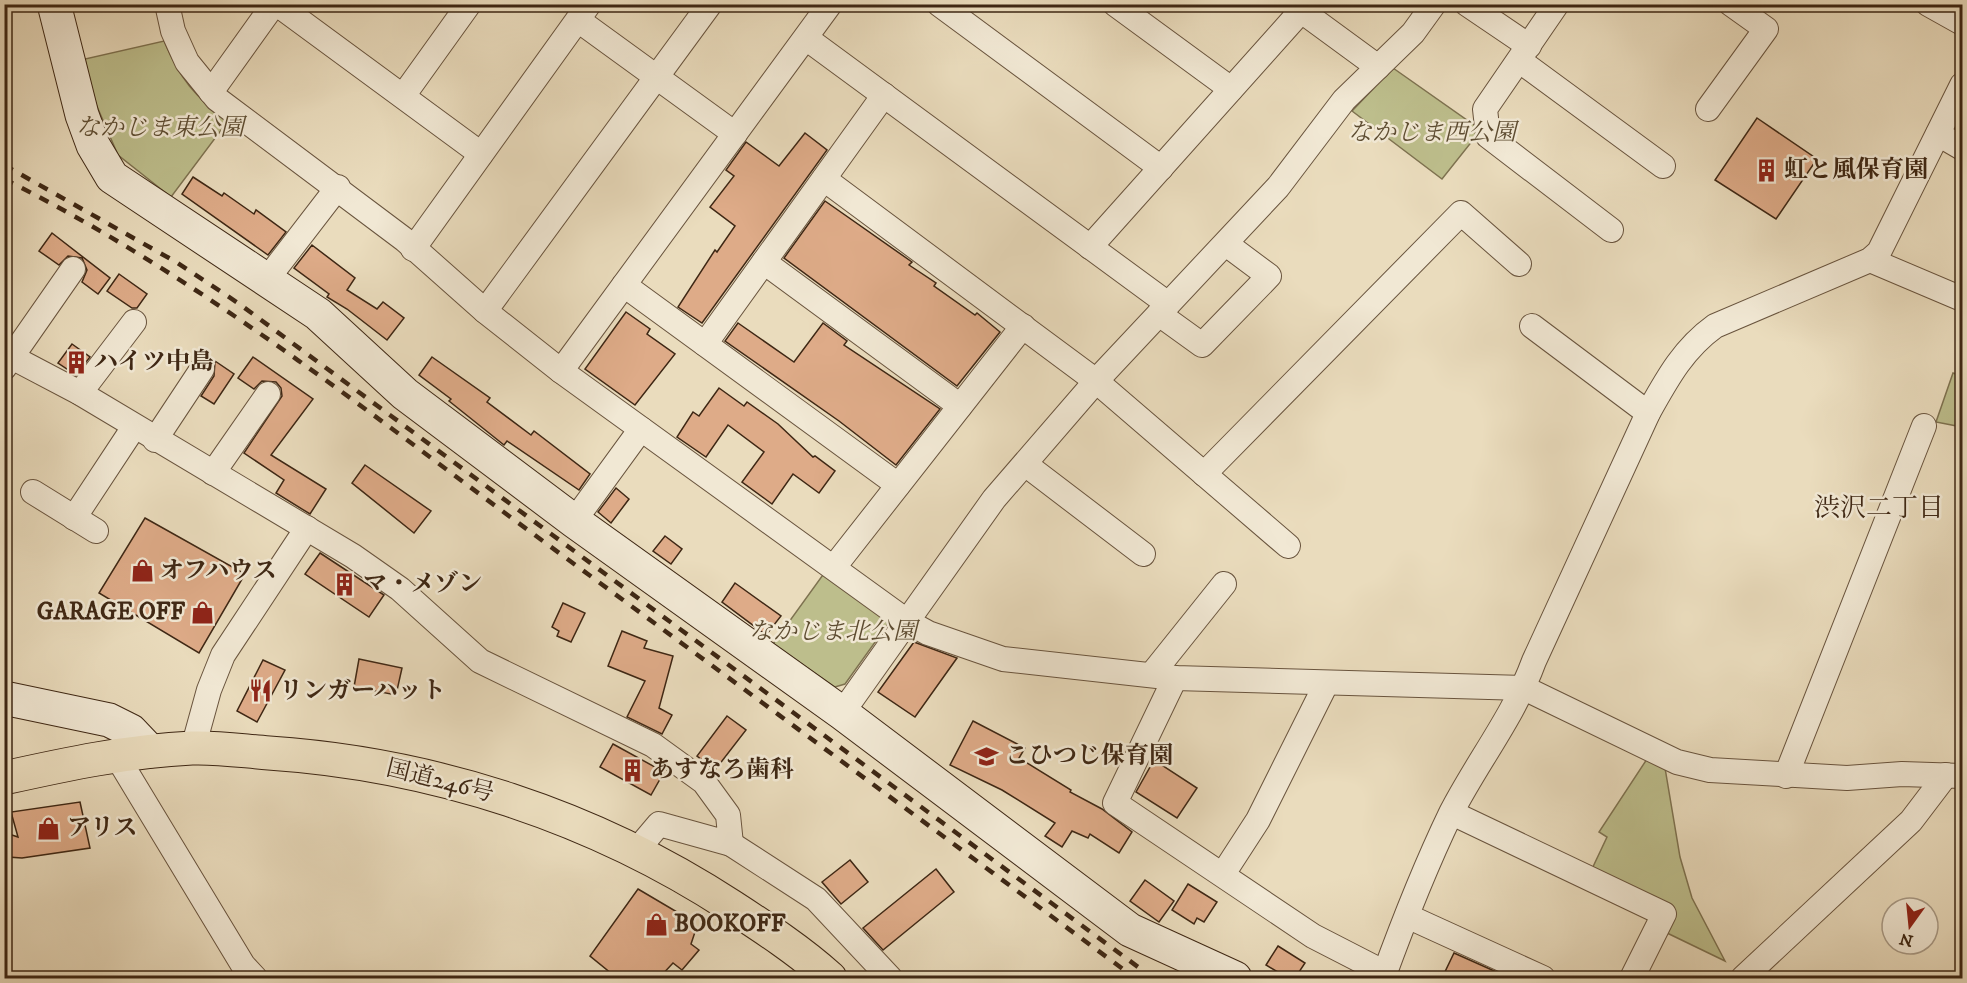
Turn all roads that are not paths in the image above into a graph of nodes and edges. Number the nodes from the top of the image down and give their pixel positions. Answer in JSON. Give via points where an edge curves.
{"nodes":[{"id":1,"x":54,"y":4,"type":"edge"},
{"id":2,"x":167,"y":4,"type":"edge"},
{"id":3,"x":275,"y":4,"type":"edge"},
{"id":4,"x":710,"y":4,"type":"edge"},
{"id":5,"x":830,"y":4,"type":"edge"},
{"id":6,"x":939,"y":4,"type":"edge"},
{"id":7,"x":1115,"y":4,"type":"edge"},
{"id":8,"x":1434,"y":4,"type":"edge"},
{"id":9,"x":1467,"y":4,"type":"edge"},
{"id":10,"x":1557,"y":4,"type":"edge"},
{"id":11,"x":1731,"y":4,"type":"edge"},
{"id":12,"x":1928,"y":4,"type":"edge"},
{"id":13,"x":468,"y":5,"type":"edge"},
{"id":14,"x":1296,"y":8,"type":"edge"},
{"id":15,"x":584,"y":12,"type":"edge"},
{"id":16,"x":1962,"y":23,"type":"edge"},
{"id":17,"x":806,"y":38,"type":"junction"},
{"id":18,"x":1524,"y":53,"type":"junction"},
{"id":19,"x":1378,"y":67,"type":"junction"},
{"id":20,"x":657,"y":77,"type":"junction"},
{"id":21,"x":1962,"y":85,"type":"edge"},
{"id":22,"x":1231,"y":88,"type":"junction"},
{"id":23,"x":211,"y":92,"type":"junction"},
{"id":24,"x":884,"y":95,"type":"junction"},
{"id":25,"x":403,"y":96,"type":"junction"},
{"id":26,"x":1708,"y":110,"type":"dead end"},
{"id":27,"x":735,"y":134,"type":"junction"},
{"id":28,"x":1938,"y":134,"type":"junction"},
{"id":29,"x":1962,"y":148,"type":"edge"},
{"id":30,"x":481,"y":154,"type":"junction"},
{"id":31,"x":1663,"y":166,"type":"dead end"},
{"id":32,"x":1161,"y":168,"type":"junction"},
{"id":33,"x":824,"y":179,"type":"junction"},
{"id":34,"x":338,"y":187,"type":"junction"},
{"id":35,"x":1611,"y":230,"type":"dead end"},
{"id":36,"x":1226,"y":243,"type":"junction"},
{"id":37,"x":1090,"y":247,"type":"junction"},
{"id":38,"x":413,"y":249,"type":"junction"},
{"id":39,"x":1870,"y":260,"type":"junction"},
{"id":40,"x":764,"y":262,"type":"junction"},
{"id":41,"x":1519,"y":264,"type":"dead end"},
{"id":42,"x":73,"y":269,"type":"dead end"},
{"id":43,"x":268,"y":278,"type":"junction"},
{"id":44,"x":624,"y":285,"type":"junction"},
{"id":45,"x":1962,"y":299,"type":"edge"},
{"id":46,"x":1163,"y":309,"type":"junction"},
{"id":47,"x":485,"y":311,"type":"junction"},
{"id":48,"x":134,"y":322,"type":"dead end"},
{"id":49,"x":1023,"y":326,"type":"junction"},
{"id":50,"x":1532,"y":326,"type":"dead end"},
{"id":51,"x":705,"y":344,"type":"junction"},
{"id":52,"x":7,"y":359,"type":"edge"},
{"id":53,"x":202,"y":369,"type":"dead end"},
{"id":54,"x":561,"y":371,"type":"junction"},
{"id":55,"x":1096,"y":381,"type":"junction"},
{"id":56,"x":80,"y":393,"type":"junction"},
{"id":57,"x":268,"y":394,"type":"dead end"},
{"id":58,"x":960,"y":406,"type":"junction"},
{"id":59,"x":1648,"y":413,"type":"junction"},
{"id":60,"x":1924,"y":426,"type":"dead end"},
{"id":61,"x":641,"y":429,"type":"junction"},
{"id":62,"x":144,"y":433,"type":"junction"},
{"id":63,"x":1025,"y":464,"type":"junction"},
{"id":64,"x":213,"y":474,"type":"junction"},
{"id":65,"x":1204,"y":474,"type":"junction"},
{"id":66,"x":898,"y":485,"type":"junction"},
{"id":67,"x":33,"y":492,"type":"dead end"},
{"id":68,"x":74,"y":518,"type":"junction"},
{"id":69,"x":574,"y":520,"type":"junction"},
{"id":70,"x":307,"y":528,"type":"junction"},
{"id":71,"x":96,"y":531,"type":"dead end"},
{"id":72,"x":1288,"y":546,"type":"dead end"},
{"id":73,"x":1143,"y":554,"type":"dead end"},
{"id":74,"x":834,"y":567,"type":"junction"},
{"id":75,"x":1224,"y":584,"type":"dead end"},
{"id":76,"x":908,"y":622,"type":"junction"},
{"id":77,"x":1164,"y":676,"type":"junction"},
{"id":78,"x":1326,"y":684,"type":"junction"},
{"id":79,"x":1524,"y":688,"type":"junction"},
{"id":80,"x":4,"y":698,"type":"edge"},
{"id":81,"x":842,"y":713,"type":"junction"},
{"id":82,"x":193,"y":748,"type":"junction"},
{"id":83,"x":150,"y":751,"type":"junction"},
{"id":84,"x":116,"y":755,"type":"junction"},
{"id":85,"x":1786,"y":776,"type":"junction"},
{"id":86,"x":1954,"y":776,"type":"edge"},
{"id":87,"x":4,"y":778,"type":"edge"},
{"id":88,"x":1452,"y":813,"type":"junction"},
{"id":89,"x":731,"y":844,"type":"junction"},
{"id":90,"x":636,"y":850,"type":"junction"},
{"id":91,"x":1223,"y":874,"type":"junction"},
{"id":92,"x":1407,"y":916,"type":"junction"},
{"id":93,"x":1384,"y":976,"type":"edge"},
{"id":94,"x":255,"y":978,"type":"edge"},
{"id":95,"x":830,"y":978,"type":"edge"},
{"id":96,"x":890,"y":978,"type":"edge"},
{"id":97,"x":1235,"y":978,"type":"edge"},
{"id":98,"x":1543,"y":978,"type":"edge"},
{"id":99,"x":1632,"y":978,"type":"edge"},
{"id":100,"x":1743,"y":978,"type":"edge"}],
"edges":[{"from":1,"to":43,"type":"street","via":[[82,115],[93,145],[112,177]]},
{"from":2,"to":23,"type":"street","via":[[173,31],[187,62]]},
{"from":3,"to":23,"type":"street"},
{"from":3,"to":25,"type":"street"},
{"from":4,"to":20,"type":"street"},
{"from":5,"to":17,"type":"street"},
{"from":6,"to":32,"type":"street"},
{"from":7,"to":22,"type":"street"},
{"from":8,"to":19,"type":"street","via":[[1413,33]]},
{"from":9,"to":18,"type":"street"},
{"from":10,"to":18,"type":"street"},
{"from":11,"to":26,"type":"street","via":[[1766,28]]},
{"from":12,"to":16,"type":"street"},
{"from":13,"to":25,"type":"street"},
{"from":14,"to":19,"type":"street"},
{"from":14,"to":22,"type":"street"},
{"from":15,"to":20,"type":"street"},
{"from":15,"to":30,"type":"street"},
{"from":17,"to":24,"type":"street"},
{"from":17,"to":27,"type":"street"},
{"from":18,"to":31,"type":"street"},
{"from":18,"to":35,"type":"street","via":[[1485,109],[1488,136]]},
{"from":19,"to":36,"type":"street","via":[[1344,100],[1278,188]]},
{"from":20,"to":27,"type":"street"},
{"from":20,"to":47,"type":"street"},
{"from":21,"to":28,"type":"street"},
{"from":22,"to":32,"type":"street"},
{"from":23,"to":34,"type":"street"},
{"from":24,"to":33,"type":"street"},
{"from":24,"to":37,"type":"street"},
{"from":25,"to":30,"type":"street"},
{"from":27,"to":44,"type":"street"},
{"from":28,"to":29,"type":"street"},
{"from":28,"to":39,"type":"street","via":[[1879,252]]},
{"from":30,"to":38,"type":"street"},
{"from":32,"to":37,"type":"street"},
{"from":33,"to":40,"type":"street"},
{"from":33,"to":49,"type":"street"},
{"from":34,"to":38,"type":"street"},
{"from":34,"to":43,"type":"street"},
{"from":36,"to":46,"type":"street"},
{"from":36,"to":46,"type":"street","via":[[1269,276],[1202,345]]},
{"from":37,"to":46,"type":"street"},
{"from":38,"to":47,"type":"street"},
{"from":39,"to":45,"type":"street"},
{"from":39,"to":59,"type":"street","via":[[1715,326],[1686,350]]},
{"from":40,"to":51,"type":"street"},
{"from":40,"to":58,"type":"street"},
{"from":41,"to":65,"type":"street","via":[[1461,213]]},
{"from":42,"to":52,"type":"street"},
{"from":43,"to":69,"type":"street","via":[[318,314],[405,394]]},
{"from":44,"to":51,"type":"street"},
{"from":44,"to":54,"type":"street"},
{"from":46,"to":55,"type":"street"},
{"from":47,"to":54,"type":"street"},
{"from":48,"to":56,"type":"street"},
{"from":49,"to":55,"type":"street"},
{"from":49,"to":58,"type":"street"},
{"from":50,"to":59,"type":"street"},
{"from":51,"to":66,"type":"street"},
{"from":52,"to":56,"type":"street"},
{"from":53,"to":62,"type":"street"},
{"from":54,"to":61,"type":"street"},
{"from":55,"to":63,"type":"street"},
{"from":55,"to":65,"type":"street"},
{"from":56,"to":62,"type":"street"},
{"from":57,"to":64,"type":"street"},
{"from":58,"to":66,"type":"street"},
{"from":59,"to":79,"type":"street"},
{"from":60,"to":85,"type":"street"},
{"from":61,"to":69,"type":"street"},
{"from":61,"to":74,"type":"street"},
{"from":62,"to":64,"type":"street"},
{"from":62,"to":68,"type":"street"},
{"from":63,"to":73,"type":"street"},
{"from":63,"to":76,"type":"street","via":[[994,499]]},
{"from":64,"to":70,"type":"street"},
{"from":65,"to":72,"type":"street"},
{"from":66,"to":74,"type":"street"},
{"from":67,"to":68,"type":"street"},
{"from":68,"to":71,"type":"street"},
{"from":69,"to":81,"type":"street"},
{"from":70,"to":82,"type":"street","via":[[223,655]]},
{"from":70,"to":89,"type":"street","via":[[400,589],[480,662],[653,745],[704,782],[728,815]]},
{"from":74,"to":76,"type":"street"},
{"from":75,"to":77,"type":"street"},
{"from":76,"to":77,"type":"street","via":[[1003,659]]},
{"from":76,"to":81,"type":"street"},
{"from":77,"to":78,"type":"street"},
{"from":77,"to":91,"type":"street","via":[[1115,803]]},
{"from":78,"to":79,"type":"street"},
{"from":78,"to":91,"type":"street","via":[[1258,820]]},
{"from":79,"to":85,"type":"street","via":[[1677,762],[1710,770]]},
{"from":79,"to":88,"type":"street"},
{"from":80,"to":83,"type":"street","via":[[109,720],[131,731]]},
{"from":81,"to":97,"type":"street","via":[[1130,930]]},
{"from":82,"to":83,"type":"highway","name":"国道246号"},
{"from":82,"to":90,"type":"highway","name":"国道246号","via":[[309,755],[396,769],[505,797]]},
{"from":83,"to":84,"type":"highway","name":"国道246号"},
{"from":84,"to":87,"type":"highway","name":"国道246号"},
{"from":84,"to":94,"type":"street","via":[[243,965]]},
{"from":85,"to":86,"type":"street"},
{"from":86,"to":100,"type":"street"},
{"from":88,"to":92,"type":"street"},
{"from":88,"to":99,"type":"street","via":[[1664,914]]},
{"from":89,"to":90,"type":"street","via":[[659,824]]},
{"from":89,"to":96,"type":"street","via":[[816,899]]},
{"from":90,"to":95,"type":"highway","name":"国道246号","via":[[692,880],[762,926]]},
{"from":91,"to":93,"type":"street","via":[[1313,936]]},
{"from":92,"to":93,"type":"street"},
{"from":92,"to":98,"type":"street"}]}
